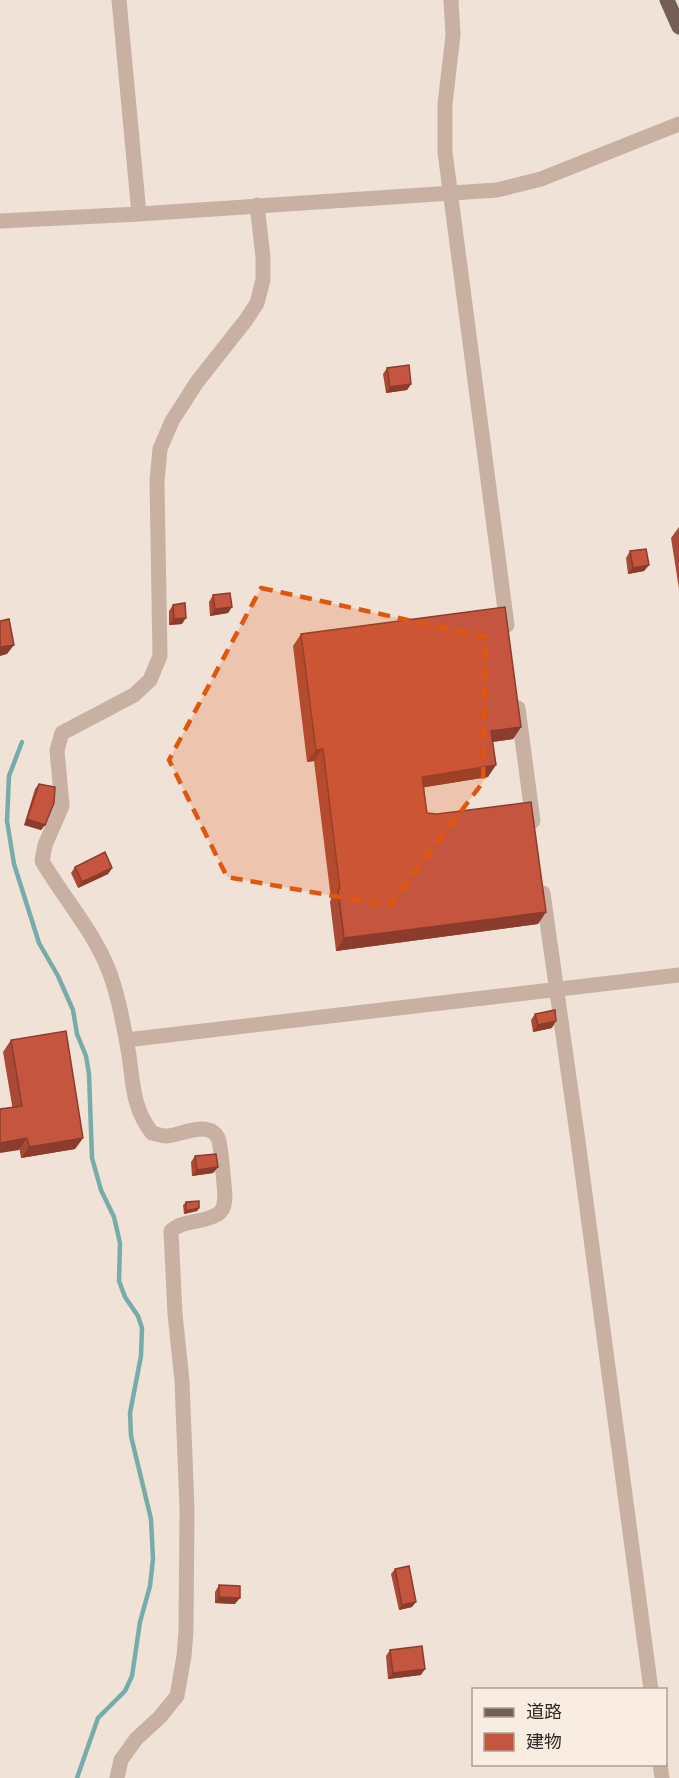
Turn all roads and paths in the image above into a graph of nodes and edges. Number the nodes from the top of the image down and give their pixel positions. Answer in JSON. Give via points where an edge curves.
{"nodes":[{"id":1,"x":119,"y":0,"type":"edge"},
{"id":2,"x":451,"y":0,"type":"edge"},
{"id":3,"x":667,"y":0,"type":"edge"},
{"id":4,"x":679,"y":27,"type":"edge"},
{"id":5,"x":679,"y":124,"type":"edge"},
{"id":6,"x":451,"y":194,"type":"junction"},
{"id":7,"x":257,"y":206,"type":"junction"},
{"id":8,"x":140,"y":214,"type":"junction"},
{"id":9,"x":0,"y":221,"type":"edge"},
{"id":10,"x":508,"y":638,"type":"edge"},
{"id":11,"x":516,"y":696,"type":"edge"},
{"id":12,"x":536,"y":837,"type":"edge"},
{"id":13,"x":542,"y":884,"type":"edge"},
{"id":14,"x":679,"y":975,"type":"edge"},
{"id":15,"x":556,"y":990,"type":"junction"},
{"id":16,"x":126,"y":1040,"type":"junction"},
{"id":17,"x":651,"y":1688,"type":"edge"},
{"id":18,"x":117,"y":1778,"type":"edge"}],
"edges":[{"from":1,"to":8,"type":"street"},
{"from":2,"to":6,"type":"street","via":[[453,35],[445,104],[445,152]]},
{"from":3,"to":4,"type":"main road"},
{"from":5,"to":6,"type":"street","via":[[542,179],[497,190]]},
{"from":6,"to":7,"type":"street"},
{"from":6,"to":10,"type":"street"},
{"from":7,"to":8,"type":"street"},
{"from":7,"to":16,"type":"street","via":[[264,256],[257,303],[197,382],[172,421],[160,449],[160,656],[150,680],[134,696],[62,733],[57,750],[62,806],[42,861],[108,967]]},
{"from":8,"to":9,"type":"street"},
{"from":11,"to":12,"type":"street"},
{"from":13,"to":15,"type":"street"},
{"from":14,"to":15,"type":"street"},
{"from":15,"to":16,"type":"street"},
{"from":15,"to":17,"type":"street"},
{"from":16,"to":18,"type":"street","via":[[136,1105],[152,1133],[166,1136],[197,1129],[210,1131],[218,1138],[225,1204],[220,1213],[201,1222],[178,1224],[171,1231],[187,1509],[184,1656],[177,1696],[136,1738],[121,1760]]}]}
